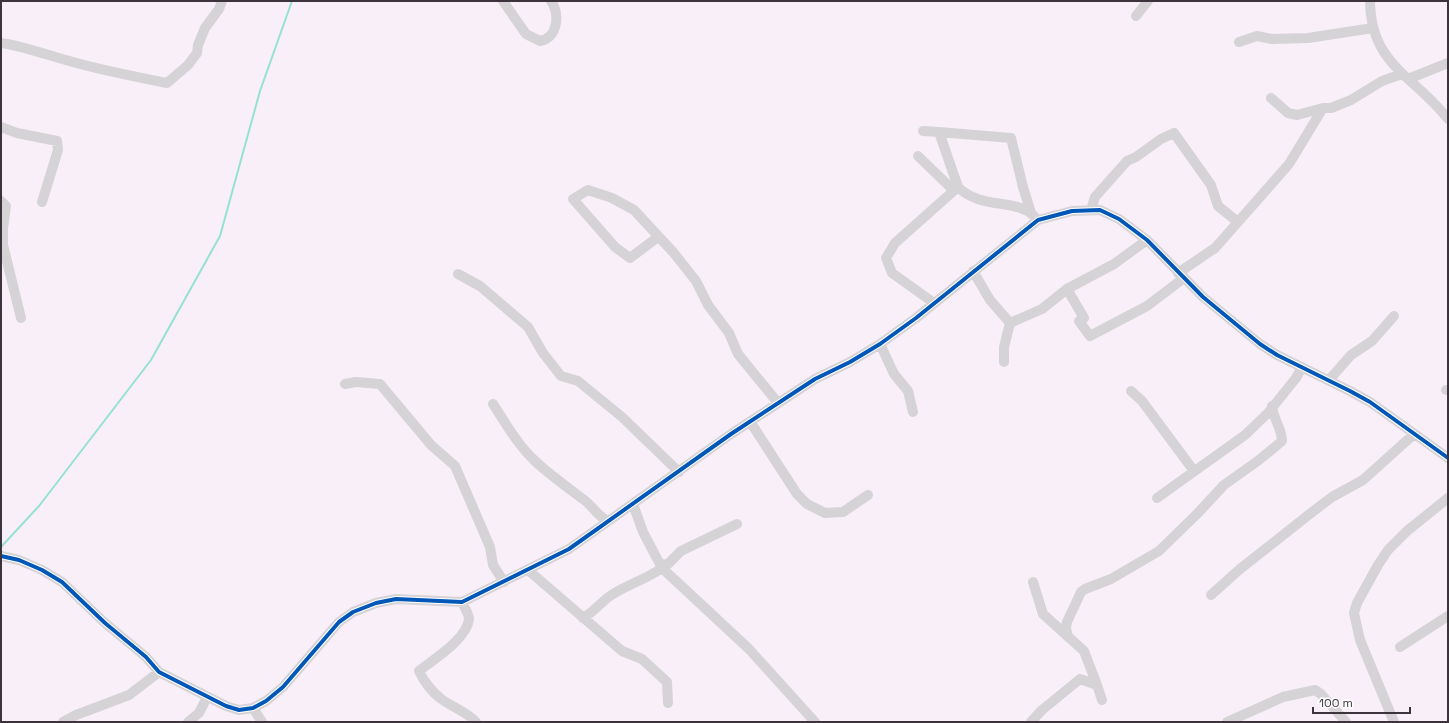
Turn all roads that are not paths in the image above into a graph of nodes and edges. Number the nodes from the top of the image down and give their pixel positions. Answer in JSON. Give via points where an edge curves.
{"nodes":[{"id":1,"x":222,"y":1,"type":"edge"},
{"id":2,"x":503,"y":1,"type":"edge"},
{"id":3,"x":551,"y":1,"type":"edge"},
{"id":4,"x":1148,"y":1,"type":"edge"},
{"id":5,"x":1370,"y":1,"type":"edge"},
{"id":6,"x":1136,"y":16,"type":"dead end"},
{"id":7,"x":1373,"y":28,"type":"junction"},
{"id":8,"x":1239,"y":42,"type":"dead end"},
{"id":9,"x":1,"y":43,"type":"edge"},
{"id":10,"x":1448,"y":63,"type":"edge"},
{"id":11,"x":1405,"y":76,"type":"junction"},
{"id":12,"x":1271,"y":98,"type":"dead end"},
{"id":13,"x":1323,"y":108,"type":"junction"},
{"id":14,"x":1448,"y":119,"type":"edge"},
{"id":15,"x":1,"y":127,"type":"edge"},
{"id":16,"x":923,"y":131,"type":"dead end"},
{"id":17,"x":939,"y":132,"type":"junction"},
{"id":18,"x":918,"y":156,"type":"dead end"},
{"id":19,"x":958,"y":187,"type":"junction"},
{"id":20,"x":1,"y":201,"type":"edge"},
{"id":21,"x":42,"y":202,"type":"dead end"},
{"id":22,"x":1091,"y":210,"type":"junction"},
{"id":23,"x":1035,"y":217,"type":"junction"},
{"id":24,"x":1238,"y":222,"type":"junction"},
{"id":25,"x":658,"y":237,"type":"junction"},
{"id":26,"x":1147,"y":240,"type":"junction"},
{"id":27,"x":972,"y":271,"type":"junction"},
{"id":28,"x":458,"y":274,"type":"dead end"},
{"id":29,"x":1181,"y":276,"type":"junction"},
{"id":30,"x":1068,"y":289,"type":"junction"},
{"id":31,"x":934,"y":303,"type":"junction"},
{"id":32,"x":1394,"y":316,"type":"dead end"},
{"id":33,"x":21,"y":318,"type":"dead end"},
{"id":34,"x":1010,"y":323,"type":"junction"},
{"id":35,"x":880,"y":344,"type":"junction"},
{"id":36,"x":1004,"y":362,"type":"dead end"},
{"id":37,"x":1302,"y":367,"type":"junction"},
{"id":38,"x":1330,"y":380,"type":"junction"},
{"id":39,"x":345,"y":384,"type":"dead end"},
{"id":40,"x":1131,"y":390,"type":"dead end"},
{"id":41,"x":778,"y":403,"type":"junction"},
{"id":42,"x":493,"y":404,"type":"dead end"},
{"id":43,"x":1272,"y":406,"type":"junction"},
{"id":44,"x":913,"y":412,"type":"dead end"},
{"id":45,"x":751,"y":423,"type":"junction"},
{"id":46,"x":1413,"y":435,"type":"junction"},
{"id":47,"x":1448,"y":458,"type":"edge"},
{"id":48,"x":1194,"y":471,"type":"junction"},
{"id":49,"x":679,"y":472,"type":"junction"},
{"id":50,"x":868,"y":495,"type":"dead end"},
{"id":51,"x":1157,"y":498,"type":"dead end"},
{"id":52,"x":1448,"y":498,"type":"edge"},
{"id":53,"x":633,"y":504,"type":"junction"},
{"id":54,"x":608,"y":521,"type":"junction"},
{"id":55,"x":737,"y":524,"type":"dead end"},
{"id":56,"x":1,"y":556,"type":"edge"},
{"id":57,"x":661,"y":566,"type":"junction"},
{"id":58,"x":528,"y":570,"type":"junction"},
{"id":59,"x":504,"y":582,"type":"junction"},
{"id":60,"x":1033,"y":582,"type":"dead end"},
{"id":61,"x":1211,"y":595,"type":"dead end"},
{"id":62,"x":462,"y":602,"type":"junction"},
{"id":63,"x":1448,"y":616,"type":"edge"},
{"id":64,"x":583,"y":618,"type":"junction"},
{"id":65,"x":1068,"y":637,"type":"junction"},
{"id":66,"x":1400,"y":647,"type":"dead end"},
{"id":67,"x":159,"y":672,"type":"junction"},
{"id":68,"x":1097,"y":685,"type":"junction"},
{"id":69,"x":207,"y":696,"type":"junction"},
{"id":70,"x":1102,"y":700,"type":"dead end"},
{"id":71,"x":668,"y":702,"type":"dead end"},
{"id":72,"x":253,"y":708,"type":"junction"},
{"id":73,"x":63,"y":722,"type":"edge"},
{"id":74,"x":188,"y":722,"type":"edge"},
{"id":75,"x":262,"y":722,"type":"edge"},
{"id":76,"x":476,"y":722,"type":"edge"},
{"id":77,"x":815,"y":722,"type":"edge"},
{"id":78,"x":1031,"y":722,"type":"edge"},
{"id":79,"x":1227,"y":722,"type":"edge"},
{"id":80,"x":1346,"y":722,"type":"edge"},
{"id":81,"x":1394,"y":722,"type":"edge"}],
"edges":[{"from":1,"to":9,"type":"street","via":[[205,28],[197,53],[188,65],[167,83],[121,74]]},
{"from":2,"to":3,"type":"street","via":[[526,34],[540,41],[556,29],[555,11]]},
{"from":4,"to":6,"type":"street"},
{"from":5,"to":7,"type":"street"},
{"from":7,"to":8,"type":"street","via":[[1308,38],[1272,39],[1257,36]]},
{"from":7,"to":11,"type":"street","via":[[1379,45]]},
{"from":10,"to":11,"type":"street"},
{"from":11,"to":13,"type":"street","via":[[1382,81],[1351,100],[1331,108]]},
{"from":11,"to":14,"type":"street"},
{"from":12,"to":13,"type":"street","via":[[1292,115]]},
{"from":13,"to":24,"type":"street","via":[[1289,164]]},
{"from":15,"to":21,"type":"street","via":[[57,141],[58,150]]},
{"from":16,"to":17,"type":"street"},
{"from":17,"to":19,"type":"street"},
{"from":17,"to":23,"type":"street","via":[[1011,138]]},
{"from":18,"to":19,"type":"street","via":[[950,187]]},
{"from":19,"to":23,"type":"street","via":[[971,197],[1013,206]]},
{"from":19,"to":31,"type":"street","via":[[895,243],[886,258],[892,272]]},
{"from":20,"to":33,"type":"street","via":[[6,206],[3,245]]},
{"from":22,"to":23,"type":"street"},
{"from":22,"to":24,"type":"street","via":[[1095,197],[1127,161],[1174,133],[1211,185],[1218,206]]},
{"from":22,"to":26,"type":"street","via":[[1100,210],[1118,219]]},
{"from":23,"to":27,"type":"street"},
{"from":24,"to":29,"type":"street","via":[[1215,248]]},
{"from":25,"to":25,"type":"street","via":[[630,258],[615,247],[573,199],[588,190],[612,198],[634,210]]},
{"from":25,"to":41,"type":"street","via":[[696,281],[708,305],[729,333],[738,354]]},
{"from":26,"to":29,"type":"street"},
{"from":26,"to":30,"type":"street","via":[[1114,264]]},
{"from":27,"to":31,"type":"street"},
{"from":27,"to":34,"type":"street","via":[[990,300]]},
{"from":28,"to":49,"type":"street","via":[[480,286],[528,327],[543,353],[561,376],[578,381],[622,417]]},
{"from":29,"to":30,"type":"street","via":[[1146,306],[1090,336],[1079,321],[1084,318]]},
{"from":29,"to":37,"type":"street","via":[[1260,344]]},
{"from":30,"to":34,"type":"street","via":[[1042,309]]},
{"from":31,"to":35,"type":"street"},
{"from":32,"to":38,"type":"street","via":[[1372,341],[1351,355]]},
{"from":34,"to":36,"type":"street","via":[[1004,347]]},
{"from":35,"to":41,"type":"street","via":[[814,379]]},
{"from":35,"to":44,"type":"street","via":[[894,374],[908,391]]},
{"from":37,"to":38,"type":"street"},
{"from":37,"to":43,"type":"street"},
{"from":38,"to":46,"type":"street","via":[[1370,402]]},
{"from":39,"to":59,"type":"street","via":[[380,384],[431,445],[455,466],[490,547],[493,565]]},
{"from":40,"to":48,"type":"street"},
{"from":41,"to":45,"type":"street"},
{"from":42,"to":54,"type":"street","via":[[513,436],[534,460]]},
{"from":43,"to":48,"type":"street","via":[[1246,435]]},
{"from":43,"to":65,"type":"street","via":[[1282,441],[1224,485],[1159,551],[1111,579],[1081,592],[1067,622]]},
{"from":45,"to":49,"type":"street","via":[[731,434]]},
{"from":45,"to":50,"type":"street","via":[[797,494],[807,504],[825,513],[843,512]]},
{"from":46,"to":47,"type":"street"},
{"from":46,"to":61,"type":"street","via":[[1363,480],[1332,497]]},
{"from":48,"to":51,"type":"street"},
{"from":49,"to":53,"type":"street"},
{"from":52,"to":81,"type":"street","via":[[1388,550],[1357,603],[1354,613],[1360,640]]},
{"from":53,"to":54,"type":"street"},
{"from":53,"to":57,"type":"street","via":[[643,532]]},
{"from":54,"to":58,"type":"street","via":[[569,548]]},
{"from":55,"to":57,"type":"street","via":[[681,551],[668,564]]},
{"from":56,"to":67,"type":"street","via":[[19,560],[62,582],[146,657]]},
{"from":57,"to":64,"type":"street","via":[[640,582],[609,597]]},
{"from":57,"to":77,"type":"street","via":[[749,649]]},
{"from":58,"to":59,"type":"street"},
{"from":58,"to":64,"type":"street"},
{"from":59,"to":62,"type":"street"},
{"from":60,"to":65,"type":"street","via":[[1043,614]]},
{"from":62,"to":72,"type":"street","via":[[396,599],[353,612],[339,622],[283,687]]},
{"from":62,"to":76,"type":"street","via":[[469,618],[467,629],[419,671],[440,698]]},
{"from":63,"to":66,"type":"street"},
{"from":64,"to":71,"type":"street","via":[[622,651],[642,658],[667,682]]},
{"from":65,"to":68,"type":"street","via":[[1084,651]]},
{"from":67,"to":69,"type":"street"},
{"from":67,"to":73,"type":"street","via":[[129,695]]},
{"from":68,"to":70,"type":"street"},
{"from":68,"to":78,"type":"street","via":[[1080,679]]},
{"from":69,"to":72,"type":"street","via":[[239,710]]},
{"from":69,"to":74,"type":"street","via":[[199,713]]},
{"from":72,"to":75,"type":"street"},
{"from":79,"to":80,"type":"street","via":[[1283,697],[1315,690]]}]}
